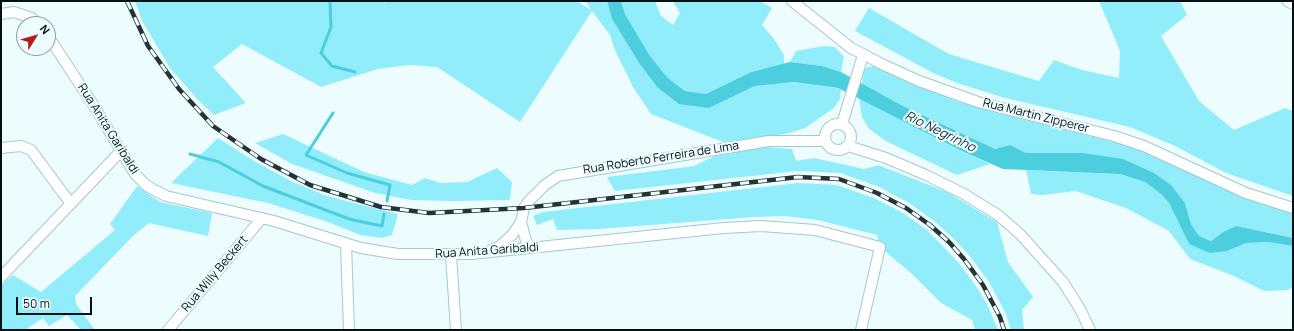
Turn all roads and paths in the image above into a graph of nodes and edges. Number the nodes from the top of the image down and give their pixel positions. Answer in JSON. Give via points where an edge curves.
{"nodes":[{"id":1,"x":793,"y":1,"type":"edge"},
{"id":2,"x":1287,"y":1,"type":"edge"},
{"id":3,"x":1293,"y":4,"type":"edge"},
{"id":4,"x":1,"y":14,"type":"edge"},
{"id":5,"x":26,"y":16,"type":"edge"},
{"id":6,"x":56,"y":48,"type":"edge"},
{"id":7,"x":863,"y":55,"type":"junction"},
{"id":8,"x":842,"y":124,"type":"junction"},
{"id":9,"x":825,"y":141,"type":"junction"},
{"id":10,"x":848,"y":146,"type":"junction"},
{"id":11,"x":1,"y":148,"type":"edge"},
{"id":12,"x":121,"y":151,"type":"junction"},
{"id":13,"x":71,"y":204,"type":"junction"},
{"id":14,"x":1293,"y":208,"type":"edge"},
{"id":15,"x":262,"y":218,"type":"junction"},
{"id":16,"x":521,"y":222,"type":"junction"},
{"id":17,"x":346,"y":244,"type":"junction"},
{"id":18,"x":531,"y":248,"type":"junction"},
{"id":19,"x":486,"y":253,"type":"junction"},
{"id":20,"x":452,"y":255,"type":"junction"},
{"id":21,"x":1,"y":277,"type":"edge"},
{"id":22,"x":168,"y":330,"type":"edge"},
{"id":23,"x":350,"y":330,"type":"edge"},
{"id":24,"x":456,"y":330,"type":"edge"},
{"id":25,"x":861,"y":330,"type":"edge"},
{"id":26,"x":1090,"y":330,"type":"edge"}],
"edges":[{"from":1,"to":7,"type":"street","name":"Rua Martin Zipperer"},
{"from":2,"to":3,"type":"street"},
{"from":4,"to":5,"type":"street","via":[[14,12]]},
{"from":6,"to":12,"type":"street","name":"Rua Anita Garibaldi"},
{"from":7,"to":8,"type":"street"},
{"from":7,"to":14,"type":"street","name":"Rua Martin Zipperer","via":[[946,91],[1144,146],[1246,193]]},
{"from":8,"to":9,"type":"street","via":[[831,126],[825,135]]},
{"from":8,"to":10,"type":"street","via":[[852,136]]},
{"from":9,"to":10,"type":"street","via":[[828,146],[838,151]]},
{"from":9,"to":16,"type":"street","name":"Rua Roberto Ferreira de Lima","via":[[769,141],[558,176],[529,201],[524,208]]},
{"from":10,"to":26,"type":"street","via":[[926,175],[998,215],[1020,234],[1063,282]]},
{"from":11,"to":13,"type":"street","via":[[21,146],[31,150]]},
{"from":12,"to":13,"type":"street"},
{"from":12,"to":15,"type":"street","name":"Rua Anita Garibaldi","via":[[137,177],[158,193]]},
{"from":13,"to":21,"type":"street"},
{"from":15,"to":17,"type":"street","name":"Rua Anita Garibaldi"},
{"from":15,"to":22,"type":"street","name":"Rua Willy Beckert"},
{"from":16,"to":18,"type":"street","via":[[526,241]]},
{"from":16,"to":19,"type":"street","name":"Rua Roberto Ferreira de Lima","via":[[500,246]]},
{"from":17,"to":20,"type":"street","name":"Rua Anita Garibaldi","via":[[378,252]]},
{"from":17,"to":23,"type":"street"},
{"from":18,"to":19,"type":"street","name":"Rua Anita Garibaldi"},
{"from":18,"to":25,"type":"street","name":"Rua Anita Garibaldi","via":[[761,226],[815,230],[849,238],[880,247]]},
{"from":19,"to":20,"type":"street","name":"Rua Anita Garibaldi"},
{"from":20,"to":24,"type":"street"}]}
